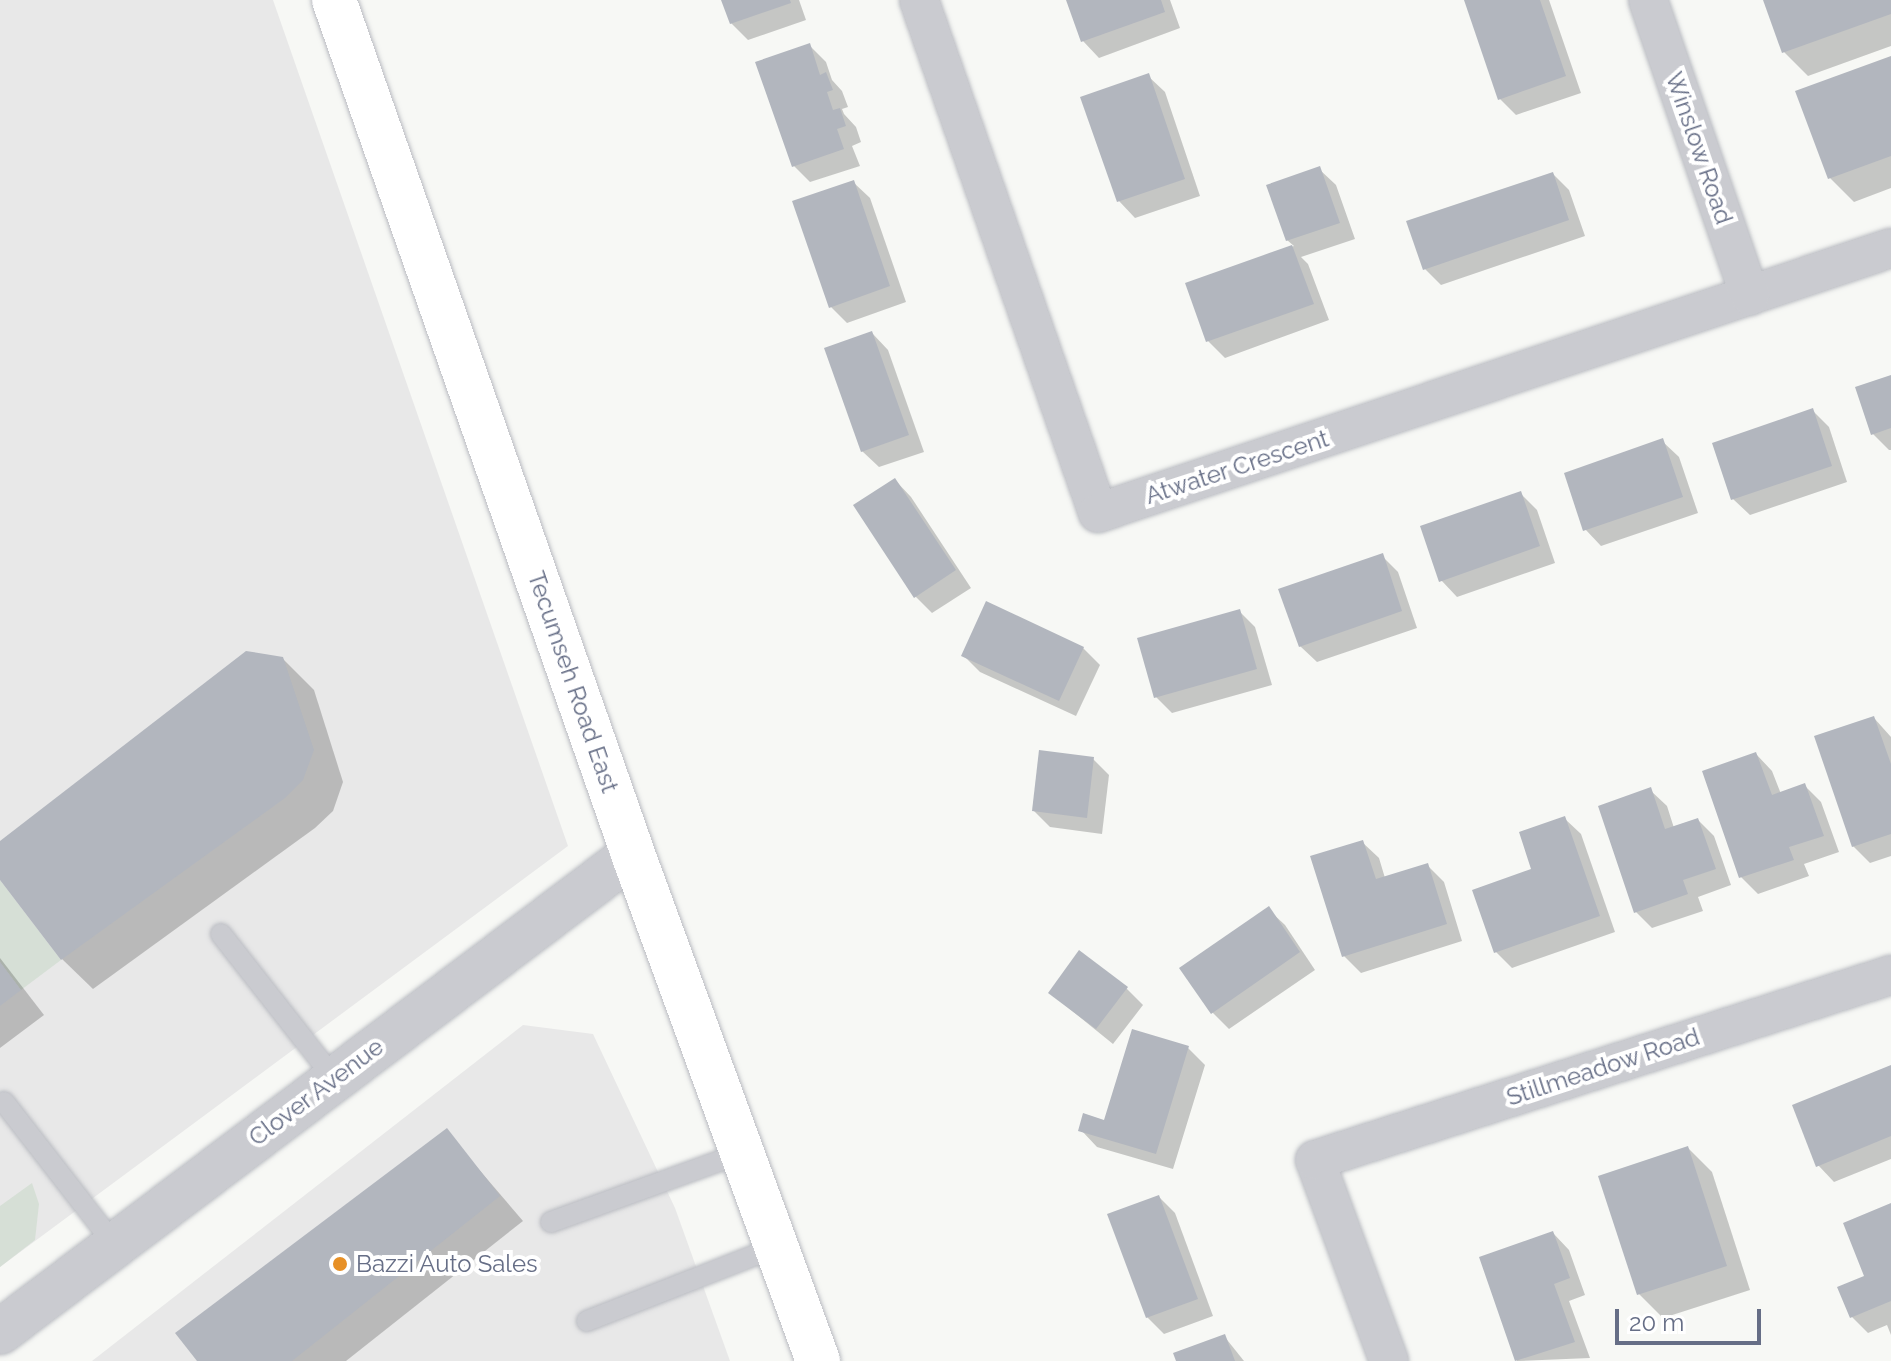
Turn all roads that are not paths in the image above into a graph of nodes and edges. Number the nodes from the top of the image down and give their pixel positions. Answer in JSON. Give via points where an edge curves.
{"nodes":[{"id":1,"x":334,"y":0,"type":"edge"},
{"id":2,"x":919,"y":0,"type":"edge"},
{"id":3,"x":1648,"y":0,"type":"edge"},
{"id":4,"x":1891,"y":248,"type":"edge"},
{"id":5,"x":1750,"y":296,"type":"junction"},
{"id":6,"x":633,"y":854,"type":"junction"},
{"id":7,"x":221,"y":934,"type":"dead end"},
{"id":8,"x":1891,"y":975,"type":"edge"},
{"id":9,"x":334,"y":1078,"type":"junction"},
{"id":10,"x":4,"y":1102,"type":"dead end"},
{"id":11,"x":742,"y":1153,"type":"junction"},
{"id":12,"x":551,"y":1222,"type":"dead end"},
{"id":13,"x":114,"y":1244,"type":"junction"},
{"id":14,"x":776,"y":1247,"type":"junction"},
{"id":15,"x":587,"y":1321,"type":"dead end"},
{"id":16,"x":0,"y":1332,"type":"edge"},
{"id":17,"x":818,"y":1361,"type":"edge"},
{"id":18,"x":1389,"y":1361,"type":"edge"}],
"edges":[{"from":1,"to":6,"type":"main road","name":"Tecumseh Road East"},
{"from":2,"to":5,"type":"street","name":"Atwater Crescent","via":[[1098,513]]},
{"from":3,"to":5,"type":"street","name":"Winslow Road"},
{"from":4,"to":5,"type":"street","name":"Atwater Crescent"},
{"from":6,"to":9,"type":"street","name":"Clover Avenue"},
{"from":6,"to":11,"type":"main road","name":"Tecumseh Road East"},
{"from":7,"to":9,"type":"lane"},
{"from":8,"to":18,"type":"street","name":"Stillmeadow Road","via":[[1315,1160]]},
{"from":9,"to":13,"type":"street","name":"Clover Avenue"},
{"from":10,"to":13,"type":"lane"},
{"from":11,"to":12,"type":"lane"},
{"from":11,"to":14,"type":"main road","name":"Tecumseh Road East"},
{"from":13,"to":16,"type":"street","name":"Clover Avenue"},
{"from":14,"to":15,"type":"lane"},
{"from":14,"to":17,"type":"main road","name":"Tecumseh Road East"}]}
